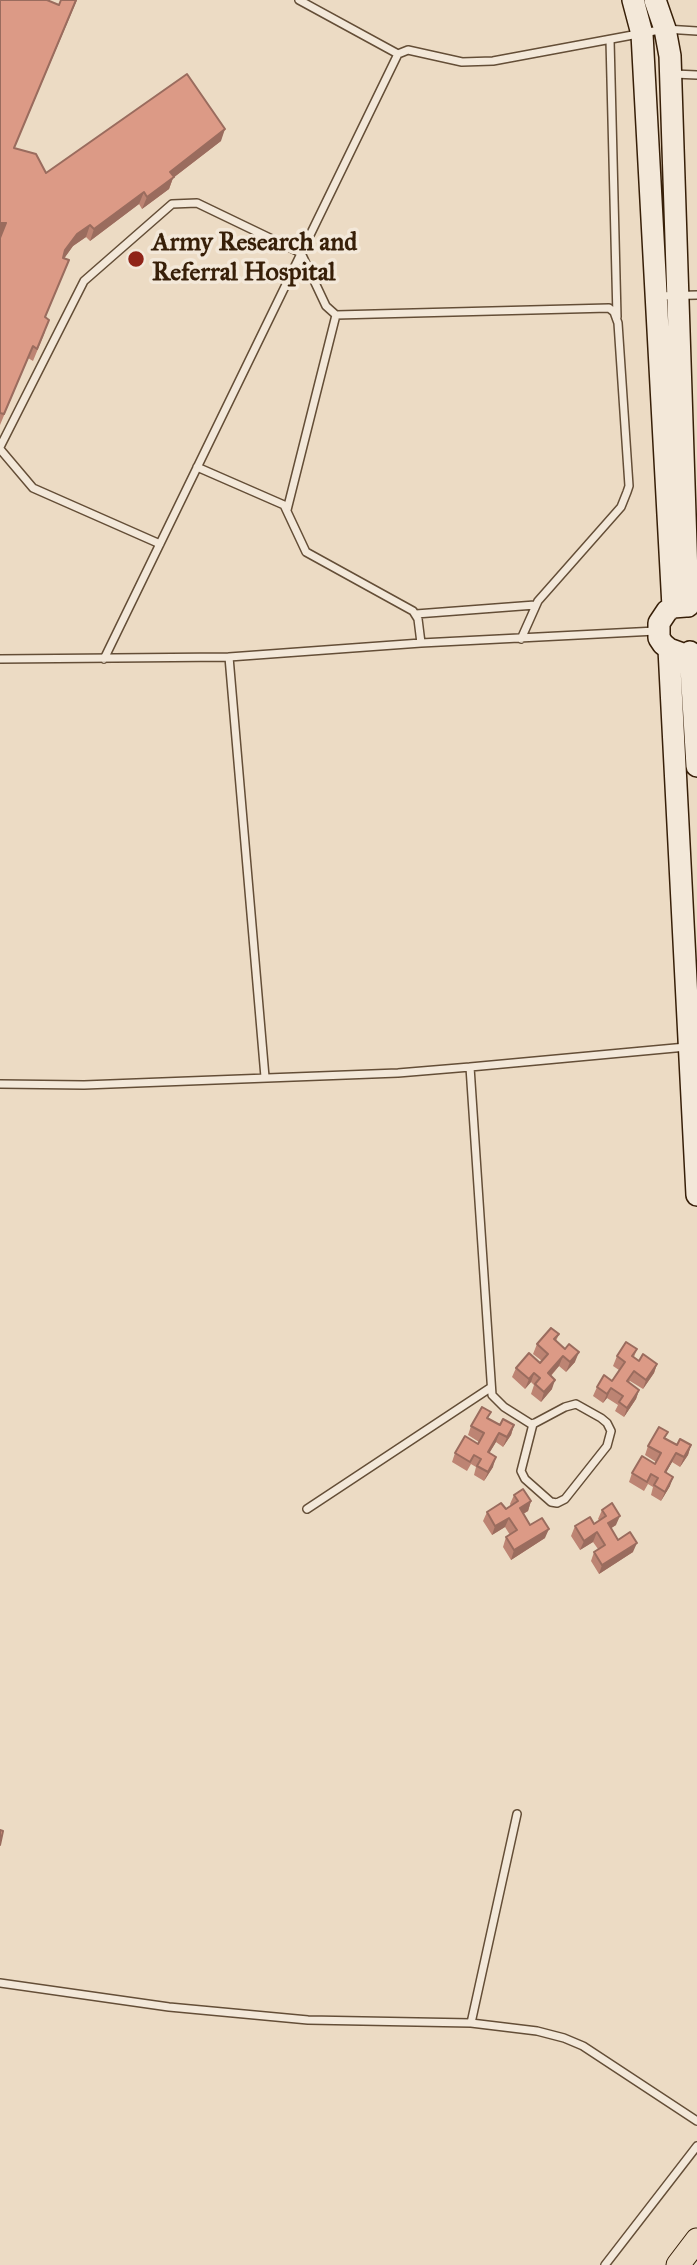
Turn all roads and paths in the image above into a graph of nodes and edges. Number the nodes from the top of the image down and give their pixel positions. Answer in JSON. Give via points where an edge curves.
{"nodes":[{"id":1,"x":299,"y":0,"type":"edge"},
{"id":2,"x":633,"y":0,"type":"edge"},
{"id":3,"x":655,"y":0,"type":"edge"},
{"id":4,"x":665,"y":29,"type":"junction"},
{"id":5,"x":697,"y":31,"type":"edge"},
{"id":6,"x":642,"y":34,"type":"junction"},
{"id":7,"x":610,"y":40,"type":"junction"},
{"id":8,"x":398,"y":54,"type":"junction"},
{"id":9,"x":670,"y":74,"type":"junction"},
{"id":10,"x":697,"y":75,"type":"edge"},
{"id":11,"x":301,"y":253,"type":"junction"},
{"id":12,"x":688,"y":295,"type":"edge"},
{"id":13,"x":657,"y":296,"type":"junction"},
{"id":14,"x":336,"y":315,"type":"junction"},
{"id":15,"x":617,"y":317,"type":"junction"},
{"id":16,"x":0,"y":448,"type":"edge"},
{"id":17,"x":197,"y":467,"type":"junction"},
{"id":18,"x":691,"y":493,"type":"edge"},
{"id":19,"x":287,"y":510,"type":"junction"},
{"id":20,"x":160,"y":544,"type":"junction"},
{"id":21,"x":692,"y":559,"type":"edge"},
{"id":22,"x":536,"y":605,"type":"junction"},
{"id":23,"x":686,"y":608,"type":"edge"},
{"id":24,"x":416,"y":614,"type":"junction"},
{"id":25,"x":521,"y":639,"type":"junction"},
{"id":26,"x":663,"y":640,"type":"junction"},
{"id":27,"x":421,"y":643,"type":"junction"},
{"id":28,"x":229,"y":657,"type":"junction"},
{"id":29,"x":694,"y":657,"type":"edge"},
{"id":30,"x":0,"y":659,"type":"edge"},
{"id":31,"x":104,"y":659,"type":"junction"},
{"id":32,"x":697,"y":766,"type":"edge"},
{"id":33,"x":694,"y":1046,"type":"edge"},
{"id":34,"x":470,"y":1067,"type":"junction"},
{"id":35,"x":265,"y":1077,"type":"junction"},
{"id":36,"x":0,"y":1084,"type":"edge"},
{"id":37,"x":697,"y":1193,"type":"edge"},
{"id":38,"x":490,"y":1388,"type":"junction"},
{"id":39,"x":533,"y":1424,"type":"junction"},
{"id":40,"x":307,"y":1509,"type":"dead end"},
{"id":41,"x":517,"y":1814,"type":"dead end"},
{"id":42,"x":0,"y":1983,"type":"edge"},
{"id":43,"x":471,"y":2023,"type":"junction"},
{"id":44,"x":697,"y":2121,"type":"edge"},
{"id":45,"x":697,"y":2146,"type":"edge"},
{"id":46,"x":697,"y":2240,"type":"edge"},
{"id":47,"x":605,"y":2265,"type":"edge"},
{"id":48,"x":678,"y":2265,"type":"edge"}],
"edges":[{"from":1,"to":8,"type":"lane"},
{"from":2,"to":6,"type":"main road"},
{"from":3,"to":4,"type":"main road"},
{"from":4,"to":5,"type":"lane"},
{"from":4,"to":6,"type":"lane"},
{"from":4,"to":9,"type":"main road"},
{"from":6,"to":7,"type":"lane"},
{"from":6,"to":13,"type":"main road"},
{"from":7,"to":8,"type":"lane","via":[[493,61],[463,62],[408,50]]},
{"from":7,"to":15,"type":"lane"},
{"from":8,"to":11,"type":"lane"},
{"from":9,"to":10,"type":"lane"},
{"from":9,"to":12,"type":"main road"},
{"from":11,"to":14,"type":"lane","via":[[326,306]]},
{"from":11,"to":16,"type":"lane","via":[[197,203],[172,204],[84,281]]},
{"from":11,"to":17,"type":"lane"},
{"from":12,"to":13,"type":"lane"},
{"from":12,"to":18,"type":"main road"},
{"from":13,"to":23,"type":"main road"},
{"from":14,"to":15,"type":"lane","via":[[601,306]]},
{"from":14,"to":19,"type":"lane"},
{"from":15,"to":22,"type":"lane","via":[[629,485],[621,507]]},
{"from":16,"to":20,"type":"lane","via":[[33,488]]},
{"from":17,"to":19,"type":"lane","via":[[275,500]]},
{"from":17,"to":20,"type":"lane"},
{"from":18,"to":21,"type":"main road"},
{"from":19,"to":24,"type":"lane","via":[[309,555]]},
{"from":20,"to":31,"type":"lane"},
{"from":21,"to":23,"type":"main road"},
{"from":22,"to":24,"type":"lane"},
{"from":22,"to":25,"type":"lane"},
{"from":23,"to":26,"type":"main road","via":[[662,617]]},
{"from":24,"to":27,"type":"lane"},
{"from":25,"to":26,"type":"lane"},
{"from":25,"to":27,"type":"lane"},
{"from":26,"to":29,"type":"main road","via":[[676,652]]},
{"from":26,"to":33,"type":"main road"},
{"from":27,"to":28,"type":"lane"},
{"from":28,"to":31,"type":"lane"},
{"from":28,"to":35,"type":"lane"},
{"from":29,"to":32,"type":"main road"},
{"from":30,"to":31,"type":"lane"},
{"from":33,"to":34,"type":"lane"},
{"from":33,"to":37,"type":"main road"},
{"from":34,"to":35,"type":"lane"},
{"from":34,"to":38,"type":"lane"},
{"from":35,"to":36,"type":"lane"},
{"from":38,"to":39,"type":"lane","via":[[496,1400]]},
{"from":38,"to":40,"type":"lane"},
{"from":39,"to":39,"type":"lane","via":[[576,1404],[601,1418],[611,1431],[607,1446],[557,1503],[521,1471]]},
{"from":41,"to":43,"type":"lane"},
{"from":42,"to":43,"type":"lane","via":[[170,2007],[308,2020]]},
{"from":43,"to":44,"type":"lane","via":[[564,2038],[597,2054]]},
{"from":45,"to":47,"type":"lane"},
{"from":46,"to":48,"type":"main road"}]}
